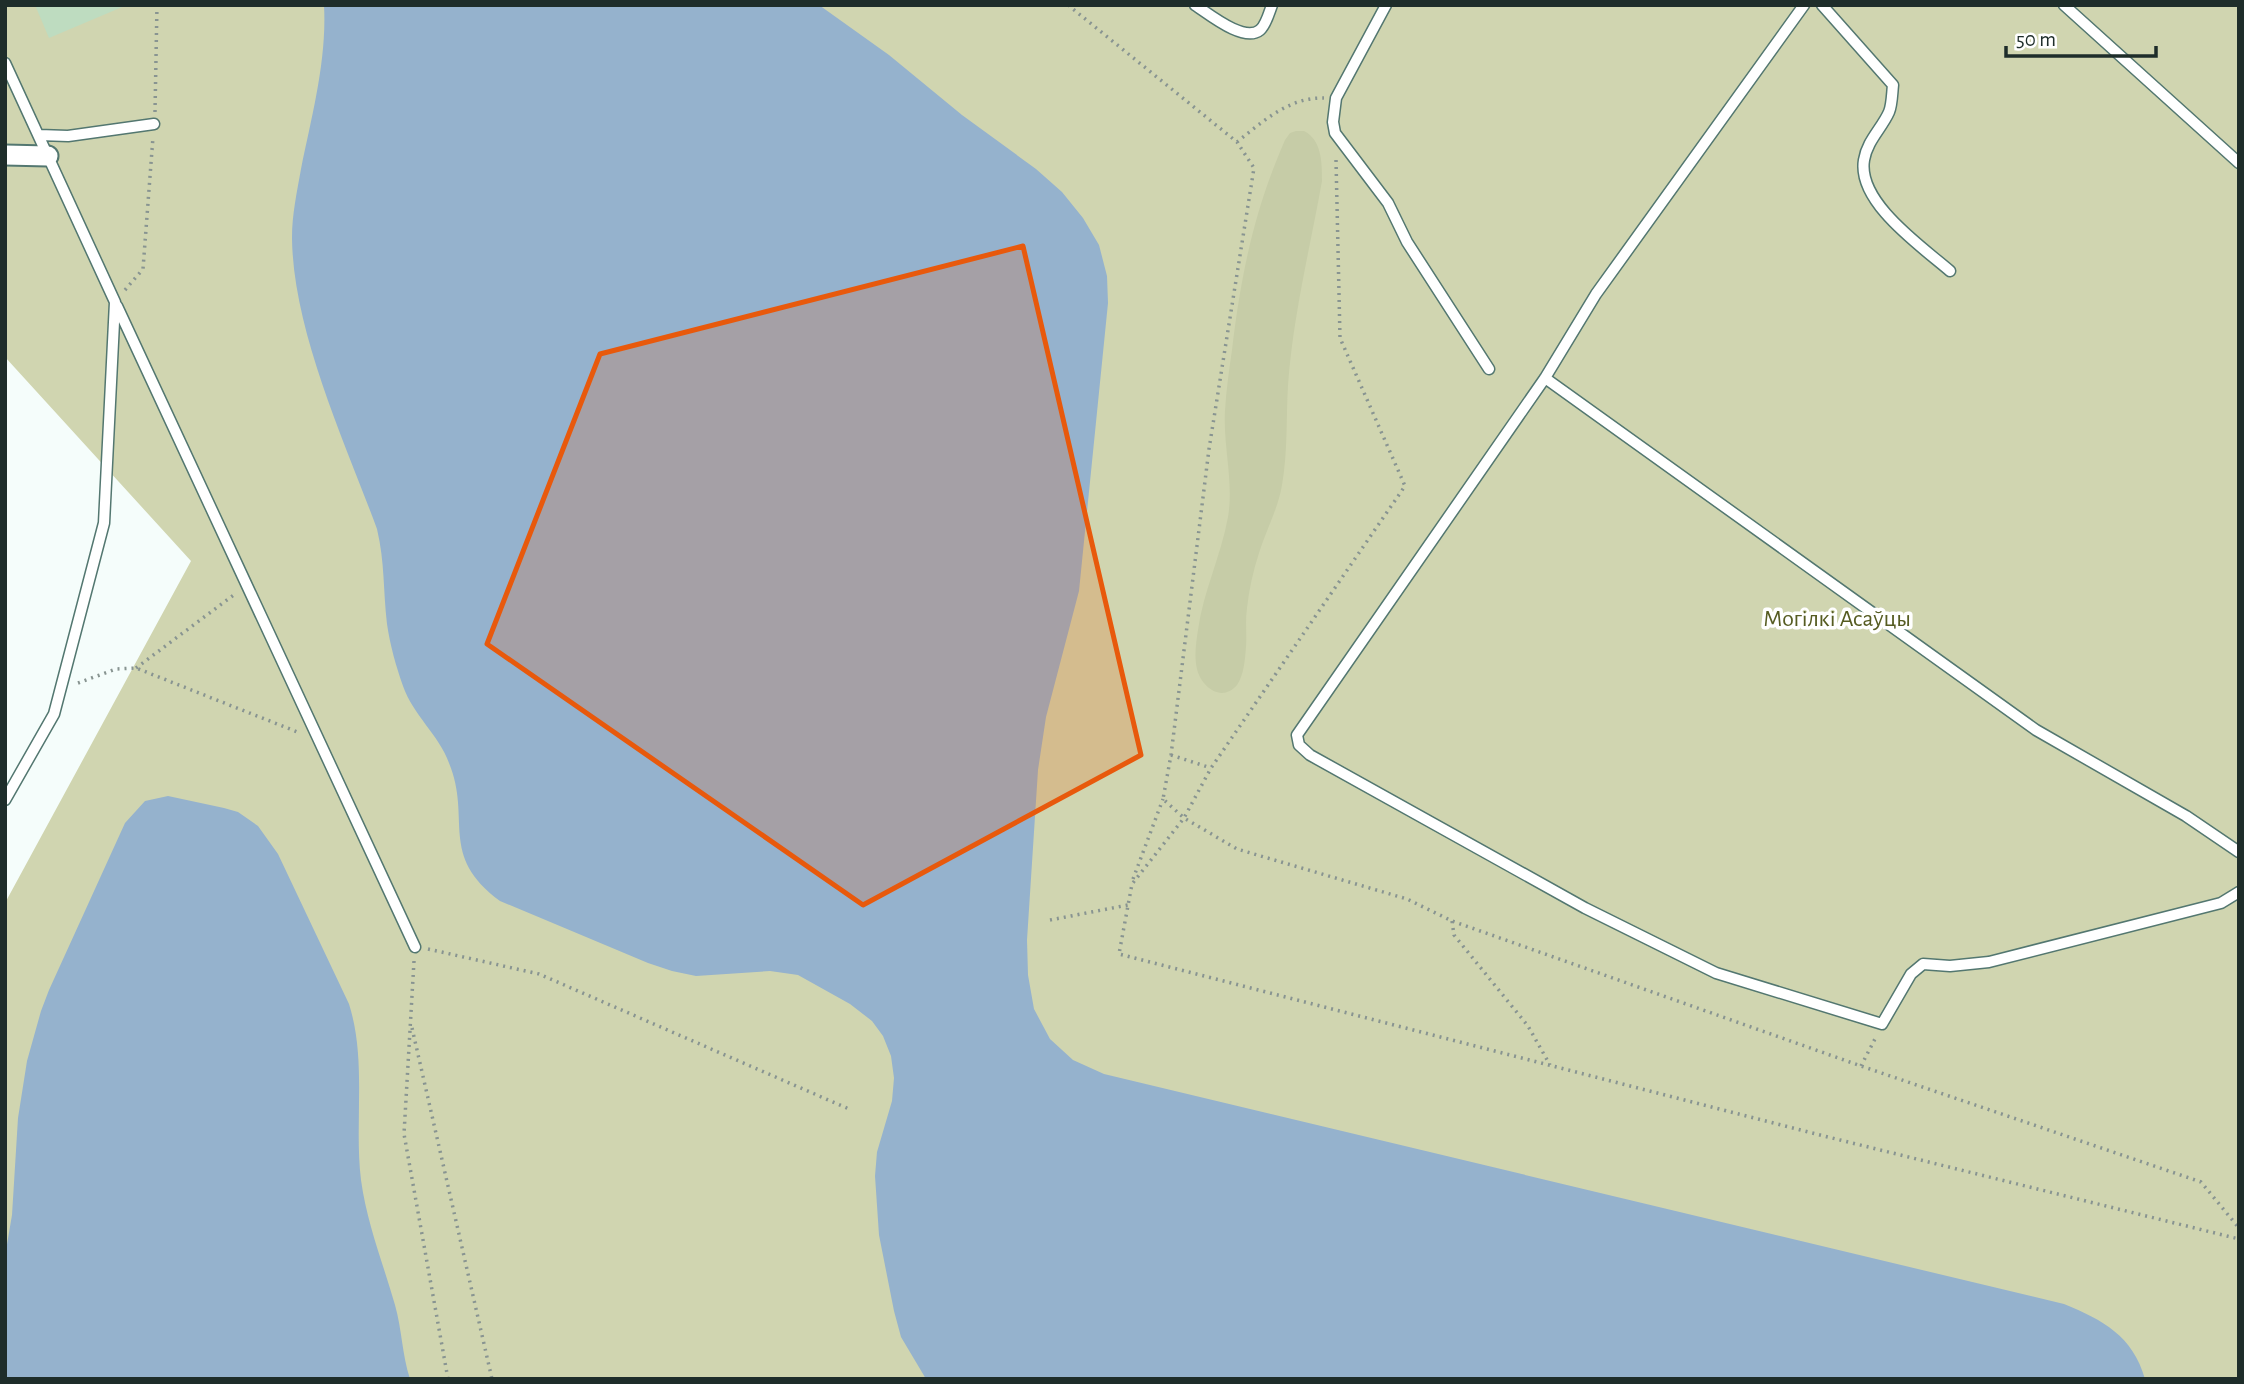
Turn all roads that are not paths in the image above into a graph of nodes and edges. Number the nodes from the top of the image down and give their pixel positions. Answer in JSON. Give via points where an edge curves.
{"nodes":[{"id":1,"x":1195,"y":5,"type":"edge"},
{"id":2,"x":1272,"y":5,"type":"edge"},
{"id":3,"x":1386,"y":5,"type":"edge"},
{"id":4,"x":1804,"y":5,"type":"edge"},
{"id":5,"x":1822,"y":5,"type":"edge"},
{"id":6,"x":2064,"y":5,"type":"edge"},
{"id":7,"x":5,"y":63,"type":"edge"},
{"id":8,"x":155,"y":124,"type":"road end"},
{"id":9,"x":38,"y":135,"type":"junction"},
{"id":10,"x":5,"y":155,"type":"edge"},
{"id":11,"x":48,"y":156,"type":"junction"},
{"id":12,"x":2239,"y":163,"type":"edge"},
{"id":13,"x":1950,"y":271,"type":"dead end"},
{"id":14,"x":115,"y":302,"type":"junction"},
{"id":15,"x":1489,"y":369,"type":"dead end"},
{"id":16,"x":1545,"y":378,"type":"junction"},
{"id":17,"x":5,"y":800,"type":"edge"},
{"id":18,"x":2239,"y":852,"type":"edge"},
{"id":19,"x":2239,"y":891,"type":"edge"},
{"id":20,"x":415,"y":947,"type":"road end"}],
"edges":[{"from":1,"to":2,"type":"lane","via":[[1240,32],[1253,34],[1262,29]]},
{"from":3,"to":15,"type":"lane","via":[[1336,98],[1335,133],[1388,203],[1407,242]]},
{"from":4,"to":16,"type":"lane","via":[[1597,294]]},
{"from":5,"to":13,"type":"lane","via":[[1893,85],[1890,110],[1864,160],[1866,184],[1890,218]]},
{"from":6,"to":12,"type":"lane"},
{"from":7,"to":9,"type":"lane"},
{"from":8,"to":9,"type":"lane","via":[[68,136]]},
{"from":9,"to":11,"type":"lane"},
{"from":10,"to":11,"type":"street"},
{"from":11,"to":14,"type":"lane"},
{"from":14,"to":17,"type":"lane","via":[[104,523],[54,714]]},
{"from":14,"to":20,"type":"lane"},
{"from":16,"to":18,"type":"lane","via":[[2036,730],[2186,816]]},
{"from":16,"to":19,"type":"lane","via":[[1297,735],[1299,745],[1310,755],[1585,908],[1716,973],[1882,1024],[1911,974],[1923,964],[1989,962],[2221,903]]}]}
